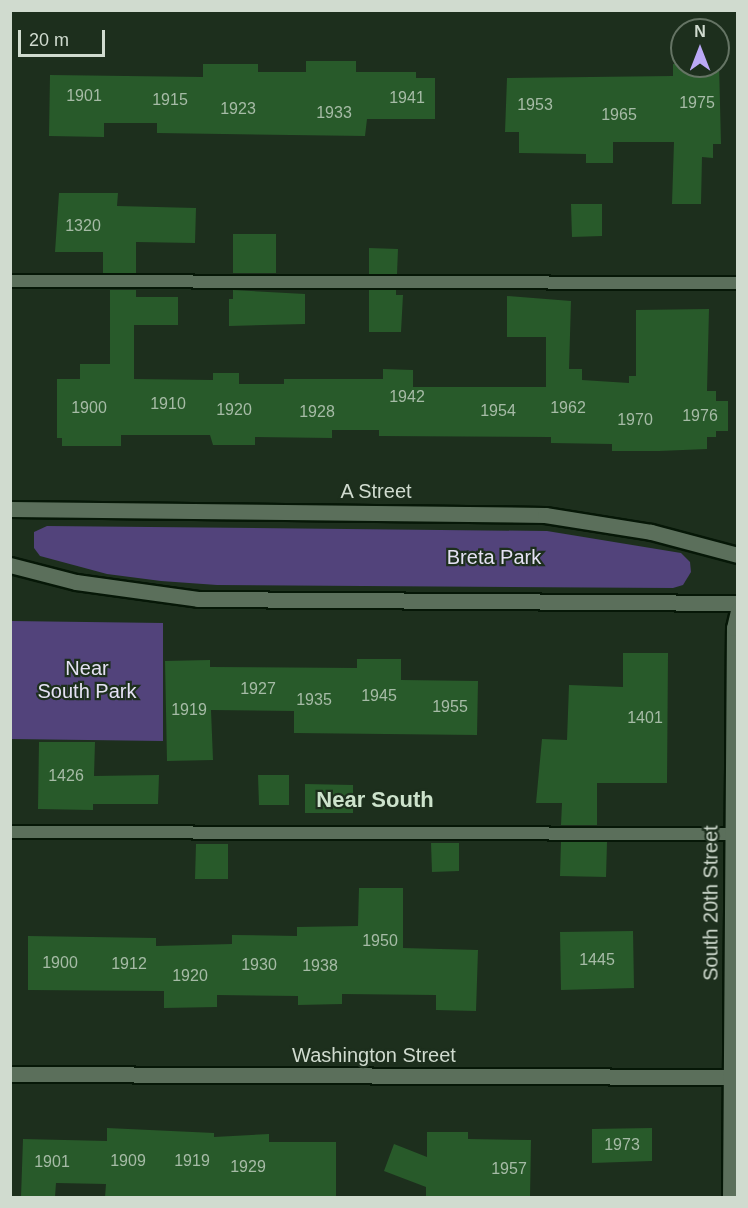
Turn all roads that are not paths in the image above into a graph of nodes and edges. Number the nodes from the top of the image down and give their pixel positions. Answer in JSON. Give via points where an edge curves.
{"nodes":[{"id":1,"x":10,"y":282,"type":"edge"},
{"id":2,"x":738,"y":283,"type":"edge"},
{"id":3,"x":10,"y":509,"type":"edge"},
{"id":4,"x":738,"y":555,"type":"edge"},
{"id":5,"x":10,"y":565,"type":"edge"},
{"id":6,"x":738,"y":603,"type":"edge"},
{"id":7,"x":738,"y":610,"type":"edge"},
{"id":8,"x":10,"y":832,"type":"edge"},
{"id":9,"x":733,"y":834,"type":"junction"},
{"id":10,"x":10,"y":1074,"type":"edge"},
{"id":11,"x":734,"y":1077,"type":"edge"},
{"id":12,"x":730,"y":1197,"type":"edge"}],
"edges":[{"from":1,"to":2,"type":"lane"},
{"from":3,"to":4,"type":"main road","name":"A Street","via":[[545,515],[651,532]]},
{"from":5,"to":6,"type":"main road","via":[[138,593],[198,599]]},
{"from":7,"to":9,"type":"main road","name":"South 20th Street","via":[[734,628]]},
{"from":8,"to":9,"type":"lane"},
{"from":9,"to":11,"type":"main road","name":"South 20th Street"},
{"from":10,"to":11,"type":"main road","name":"Washington Street"},
{"from":11,"to":12,"type":"main road","name":"South 20th Street"}]}
